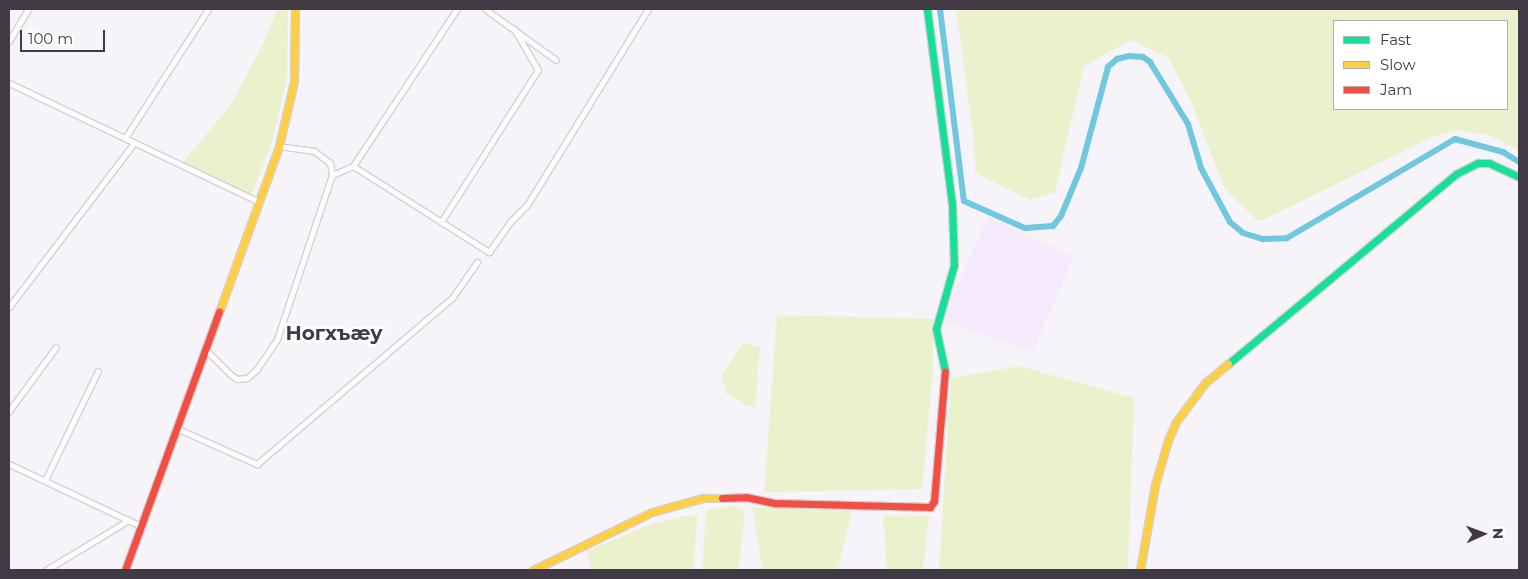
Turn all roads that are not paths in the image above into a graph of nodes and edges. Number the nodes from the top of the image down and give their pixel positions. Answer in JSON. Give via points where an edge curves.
{"nodes":[{"id":1,"x":28,"y":9,"type":"edge"},
{"id":2,"x":208,"y":9,"type":"edge"},
{"id":3,"x":295,"y":9,"type":"edge"},
{"id":4,"x":457,"y":9,"type":"edge"},
{"id":5,"x":485,"y":9,"type":"edge"},
{"id":6,"x":648,"y":9,"type":"edge"},
{"id":7,"x":927,"y":9,"type":"edge"},
{"id":8,"x":514,"y":29,"type":"junction"},
{"id":9,"x":9,"y":41,"type":"edge"},
{"id":10,"x":556,"y":60,"type":"dead end"},
{"id":11,"x":9,"y":83,"type":"edge"},
{"id":12,"x":125,"y":138,"type":"junction"},
{"id":13,"x":134,"y":143,"type":"junction"},
{"id":14,"x":279,"y":146,"type":"junction"},
{"id":15,"x":354,"y":166,"type":"junction"},
{"id":16,"x":332,"y":176,"type":"junction"},
{"id":17,"x":1519,"y":177,"type":"edge"},
{"id":18,"x":258,"y":201,"type":"junction"},
{"id":19,"x":441,"y":222,"type":"junction"},
{"id":20,"x":476,"y":262,"type":"dead end"},
{"id":21,"x":9,"y":307,"type":"edge"},
{"id":22,"x":56,"y":347,"type":"dead end"},
{"id":23,"x":206,"y":350,"type":"junction"},
{"id":24,"x":98,"y":372,"type":"dead end"},
{"id":25,"x":9,"y":411,"type":"edge"},
{"id":26,"x":176,"y":428,"type":"junction"},
{"id":27,"x":9,"y":464,"type":"edge"},
{"id":28,"x":45,"y":480,"type":"junction"},
{"id":29,"x":129,"y":520,"type":"junction"},
{"id":30,"x":142,"y":526,"type":"junction"},
{"id":31,"x":46,"y":570,"type":"edge"},
{"id":32,"x":125,"y":570,"type":"edge"},
{"id":33,"x":532,"y":570,"type":"edge"},
{"id":34,"x":1140,"y":570,"type":"edge"}],
"edges":[{"from":1,"to":9,"type":"street"},
{"from":2,"to":12,"type":"street"},
{"from":3,"to":14,"type":"street","via":[[294,81]]},
{"from":4,"to":15,"type":"street"},
{"from":5,"to":8,"type":"street"},
{"from":6,"to":19,"type":"street","via":[[526,205],[489,252]]},
{"from":7,"to":33,"type":"street","via":[[952,203],[954,265],[936,329],[945,367],[934,502],[930,507],[917,508],[776,503],[746,497],[703,498],[652,512]]},
{"from":8,"to":10,"type":"street"},
{"from":8,"to":19,"type":"street","via":[[538,70]]},
{"from":11,"to":12,"type":"street"},
{"from":12,"to":13,"type":"street"},
{"from":13,"to":18,"type":"street"},
{"from":13,"to":21,"type":"street"},
{"from":14,"to":16,"type":"street","via":[[314,150],[330,163]]},
{"from":14,"to":18,"type":"street"},
{"from":15,"to":16,"type":"street"},
{"from":15,"to":19,"type":"street"},
{"from":16,"to":23,"type":"street","via":[[277,338],[257,369],[247,378],[237,379]]},
{"from":17,"to":34,"type":"street","via":[[1489,163],[1478,163],[1456,174],[1205,382],[1176,422],[1168,440],[1155,485]]},
{"from":18,"to":23,"type":"street"},
{"from":20,"to":26,"type":"street","via":[[452,298],[257,464]]},
{"from":22,"to":25,"type":"street"},
{"from":23,"to":26,"type":"street"},
{"from":24,"to":28,"type":"street"},
{"from":26,"to":30,"type":"street"},
{"from":27,"to":28,"type":"street"},
{"from":28,"to":29,"type":"street"},
{"from":29,"to":30,"type":"street"},
{"from":29,"to":31,"type":"street"},
{"from":30,"to":32,"type":"street"}]}
